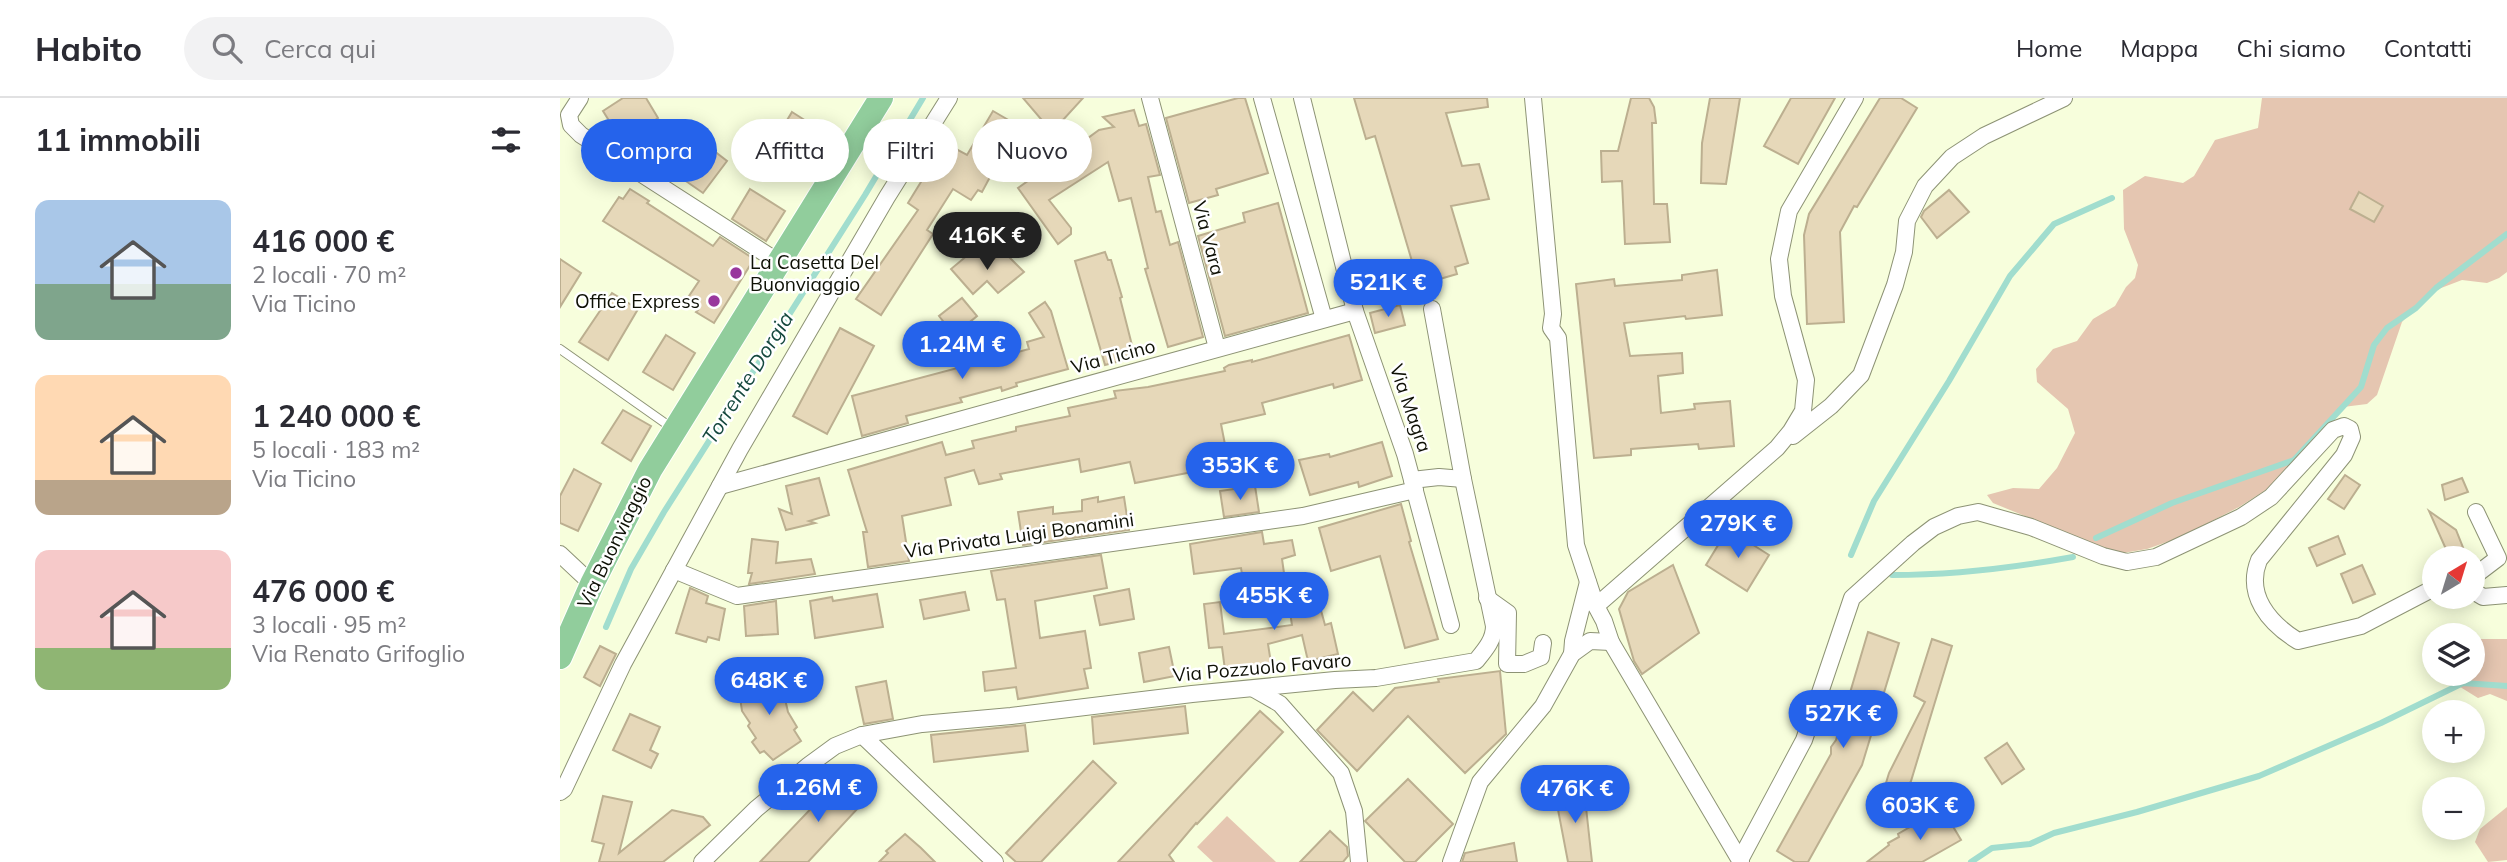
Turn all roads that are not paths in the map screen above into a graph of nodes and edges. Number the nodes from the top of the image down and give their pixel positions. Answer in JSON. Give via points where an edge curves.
{"nodes":[{"id":1,"x":580,"y":98,"type":"edge"},
{"id":2,"x":881,"y":98,"type":"edge"},
{"id":3,"x":949,"y":98,"type":"edge"},
{"id":4,"x":1150,"y":98,"type":"edge"},
{"id":5,"x":1262,"y":98,"type":"edge"},
{"id":6,"x":1302,"y":98,"type":"edge"},
{"id":7,"x":1533,"y":98,"type":"edge"},
{"id":8,"x":1855,"y":98,"type":"edge"},
{"id":9,"x":2064,"y":98,"type":"edge"},
{"id":10,"x":780,"y":263,"type":"junction"},
{"id":11,"x":1432,"y":309,"type":"dead end"},
{"id":12,"x":1355,"y":311,"type":"junction"},
{"id":13,"x":1324,"y":319,"type":"junction"},
{"id":14,"x":1217,"y":348,"type":"junction"},
{"id":15,"x":560,"y":349,"type":"edge"},
{"id":16,"x":675,"y":431,"type":"junction"},
{"id":17,"x":1777,"y":448,"type":"junction"},
{"id":18,"x":1463,"y":480,"type":"junction"},
{"id":19,"x":1414,"y":485,"type":"junction"},
{"id":20,"x":720,"y":486,"type":"junction"},
{"id":21,"x":2476,"y":512,"type":"dead end"},
{"id":22,"x":560,"y":554,"type":"edge"},
{"id":23,"x":2485,"y":568,"type":"edge"},
{"id":24,"x":674,"y":570,"type":"junction"},
{"id":25,"x":1588,"y":582,"type":"junction"},
{"id":26,"x":592,"y":584,"type":"junction"},
{"id":27,"x":2422,"y":595,"type":"edge"},
{"id":28,"x":2507,"y":595,"type":"edge"},
{"id":29,"x":2485,"y":597,"type":"edge"},
{"id":30,"x":1487,"y":598,"type":"junction"},
{"id":31,"x":1596,"y":606,"type":"junction"},
{"id":32,"x":1451,"y":625,"type":"dead end"},
{"id":33,"x":1611,"y":642,"type":"junction"},
{"id":34,"x":1543,"y":643,"type":"dead end"},
{"id":35,"x":1572,"y":654,"type":"junction"},
{"id":36,"x":560,"y":657,"type":"edge"},
{"id":37,"x":1254,"y":689,"type":"junction"},
{"id":38,"x":862,"y":735,"type":"junction"},
{"id":39,"x":560,"y":792,"type":"edge"},
{"id":40,"x":1740,"y":861,"type":"edge"},
{"id":41,"x":702,"y":862,"type":"edge"},
{"id":42,"x":995,"y":862,"type":"edge"},
{"id":43,"x":1359,"y":862,"type":"edge"},
{"id":44,"x":1451,"y":862,"type":"edge"}],
"edges":[{"from":1,"to":10,"type":"street","via":[[569,115],[580,135]]},
{"from":2,"to":10,"type":"main road","name":"Via Buonviaggio"},
{"from":3,"to":20,"type":"street"},
{"from":4,"to":14,"type":"street","name":"Via Vara"},
{"from":5,"to":13,"type":"street"},
{"from":6,"to":12,"type":"street"},
{"from":7,"to":25,"type":"street","via":[[1551,328],[1558,338],[1576,545]]},
{"from":8,"to":17,"type":"street","via":[[1789,211],[1779,258],[1783,296],[1806,380],[1802,411]]},
{"from":9,"to":17,"type":"street","via":[[1951,157],[1925,187],[1907,221],[1895,285],[1861,375],[1831,406]]},
{"from":10,"to":16,"type":"main road","name":"Via Buonviaggio"},
{"from":11,"to":18,"type":"street","name":"Via Pozzuolo Favaro"},
{"from":12,"to":13,"type":"street","name":"Via Ticino"},
{"from":12,"to":19,"type":"street","name":"Via Magra"},
{"from":13,"to":14,"type":"street","name":"Via Ticino"},
{"from":14,"to":20,"type":"street","name":"Via Ticino"},
{"from":15,"to":16,"type":"lane"},
{"from":16,"to":26,"type":"main road","name":"Via Buonviaggio"},
{"from":17,"to":31,"type":"street"},
{"from":18,"to":19,"type":"street","name":"Via Magra","via":[[1439,477]]},
{"from":18,"to":30,"type":"street","name":"Via Pozzuolo Favaro"},
{"from":19,"to":24,"type":"street","name":"Via Privata Luigi Bonamini","via":[[1303,516],[737,596]]},
{"from":19,"to":32,"type":"street","name":"Via Magra"},
{"from":20,"to":24,"type":"street"},
{"from":21,"to":23,"type":"street","via":[[2498,558]]},
{"from":22,"to":26,"type":"street"},
{"from":24,"to":39,"type":"street"},
{"from":25,"to":31,"type":"street"},
{"from":25,"to":35,"type":"street"},
{"from":26,"to":36,"type":"main road","name":"Via Buonviaggio"},
{"from":27,"to":40,"type":"street","via":[[2361,626],[2298,641],[2278,629],[2254,589],[2259,560],[2344,454],[2352,437],[2344,426],[2333,430],[2271,497],[2156,557],[2127,562],[1978,512],[1958,516],[1913,543],[1852,598],[1804,740]]},
{"from":28,"to":29,"type":"street"},
{"from":30,"to":34,"type":"street","via":[[1508,613],[1507,664],[1541,657]]},
{"from":30,"to":37,"type":"street","name":"Via Pozzuolo Favaro","via":[[1494,634],[1476,661],[1376,678]]},
{"from":31,"to":33,"type":"street"},
{"from":33,"to":35,"type":"street","via":[[1590,640]]},
{"from":33,"to":40,"type":"street"},
{"from":35,"to":44,"type":"street","via":[[1543,706],[1480,782]]},
{"from":37,"to":38,"type":"street","name":"Via Pozzuolo Favaro","via":[[922,724]]},
{"from":37,"to":43,"type":"street","via":[[1280,704],[1341,774],[1354,811]]},
{"from":38,"to":41,"type":"street","name":"Via Pozzuolo Favaro","via":[[808,765]]},
{"from":38,"to":42,"type":"street"}]}
